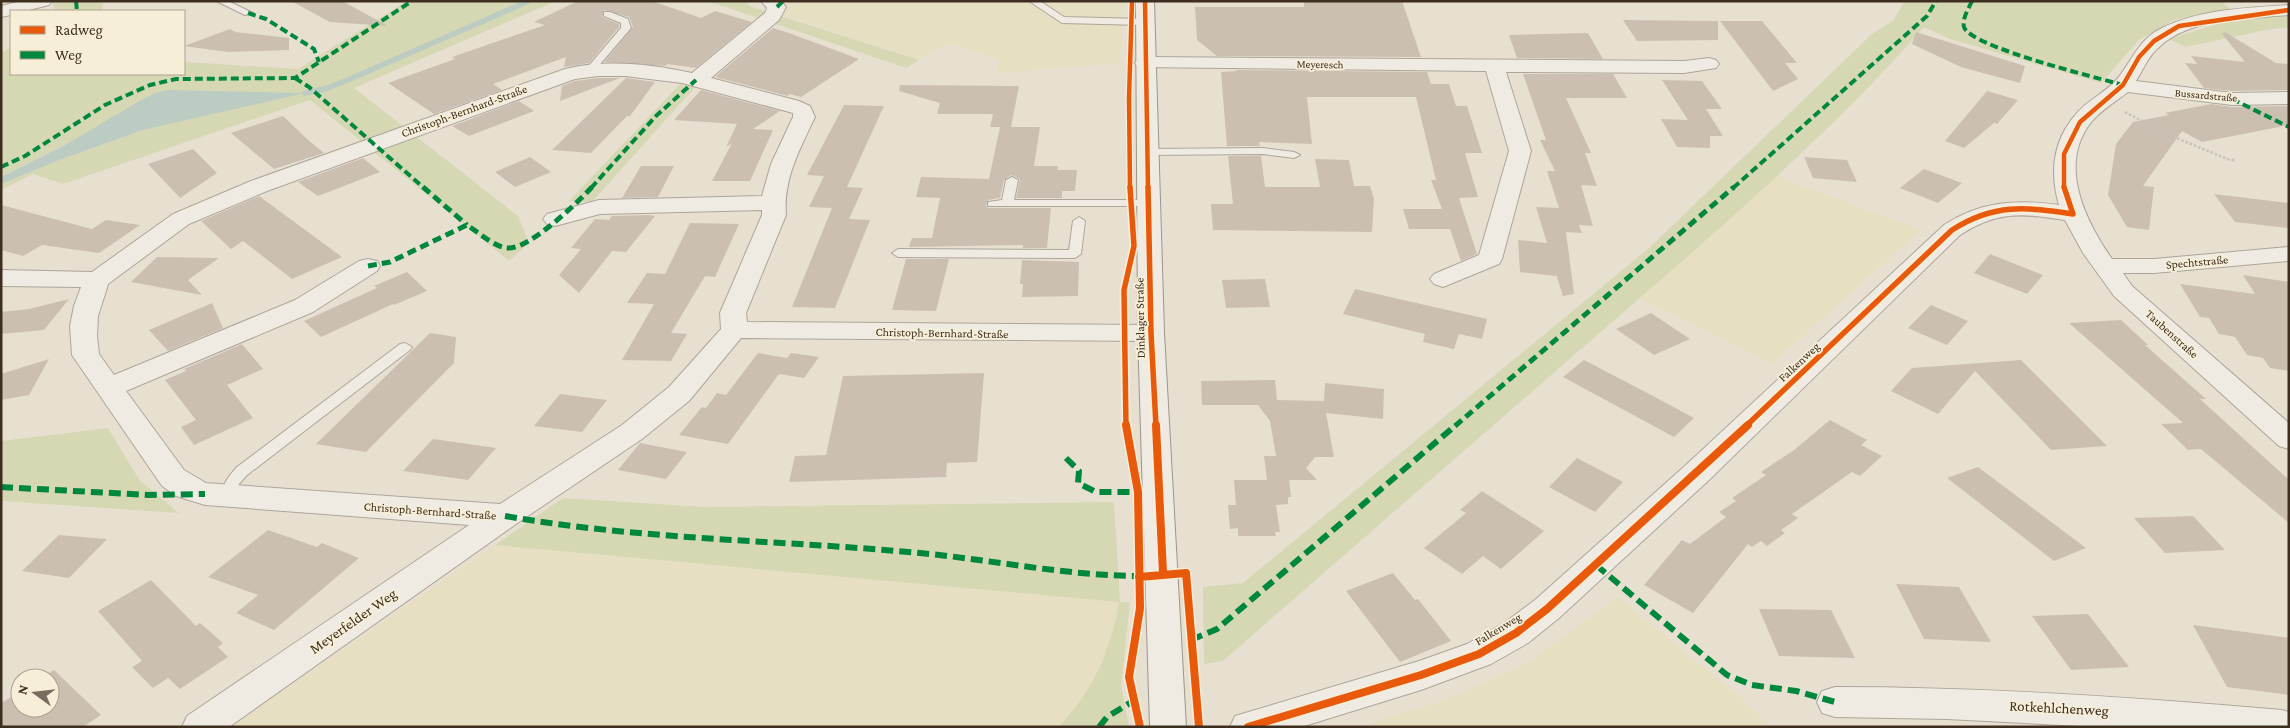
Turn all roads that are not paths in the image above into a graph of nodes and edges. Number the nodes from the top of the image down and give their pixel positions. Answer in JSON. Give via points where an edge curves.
{"nodes":[{"id":1,"x":43,"y":1,"type":"edge"},
{"id":2,"x":220,"y":1,"type":"edge"},
{"id":3,"x":770,"y":1,"type":"edge"},
{"id":4,"x":1033,"y":1,"type":"edge"},
{"id":5,"x":2289,"y":10,"type":"edge"},
{"id":6,"x":1,"y":12,"type":"edge"},
{"id":7,"x":248,"y":12,"type":"dead end"},
{"id":8,"x":1144,"y":12,"type":"edge"},
{"id":9,"x":607,"y":14,"type":"dead end"},
{"id":10,"x":1145,"y":63,"type":"junction"},
{"id":11,"x":1709,"y":64,"type":"dead end"},
{"id":12,"x":1494,"y":66,"type":"junction"},
{"id":13,"x":592,"y":68,"type":"junction"},
{"id":14,"x":696,"y":80,"type":"junction"},
{"id":15,"x":2123,"y":85,"type":"junction"},
{"id":16,"x":2289,"y":98,"type":"edge"},
{"id":17,"x":1146,"y":152,"type":"junction"},
{"id":18,"x":1294,"y":155,"type":"dead end"},
{"id":19,"x":1012,"y":180,"type":"dead end"},
{"id":20,"x":1149,"y":203,"type":"junction"},
{"id":21,"x":772,"y":204,"type":"junction"},
{"id":22,"x":992,"y":204,"type":"dead end"},
{"id":23,"x":1007,"y":204,"type":"junction"},
{"id":24,"x":2073,"y":214,"type":"junction"},
{"id":25,"x":555,"y":219,"type":"dead end"},
{"id":26,"x":1079,"y":221,"type":"dead end"},
{"id":27,"x":898,"y":253,"type":"dead end"},
{"id":28,"x":2289,"y":254,"type":"edge"},
{"id":29,"x":368,"y":266,"type":"dead end"},
{"id":30,"x":2105,"y":266,"type":"junction"},
{"id":31,"x":1,"y":278,"type":"edge"},
{"id":32,"x":1443,"y":279,"type":"dead end"},
{"id":33,"x":98,"y":280,"type":"junction"},
{"id":34,"x":734,"y":330,"type":"junction"},
{"id":35,"x":1150,"y":334,"type":"junction"},
{"id":36,"x":405,"y":347,"type":"dead end"},
{"id":37,"x":108,"y":388,"type":"junction"},
{"id":38,"x":2289,"y":439,"type":"edge"},
{"id":39,"x":230,"y":496,"type":"junction"},
{"id":40,"x":505,"y":516,"type":"junction"},
{"id":41,"x":1835,"y":702,"type":"dead end"},
{"id":42,"x":200,"y":727,"type":"edge"},
{"id":43,"x":1168,"y":727,"type":"edge"},
{"id":44,"x":1248,"y":727,"type":"edge"},
{"id":45,"x":2283,"y":727,"type":"edge"}],
"edges":[{"from":1,"to":6,"type":"street"},
{"from":2,"to":7,"type":"lane"},
{"from":3,"to":14,"type":"street","via":[[777,8],[772,16]]},
{"from":4,"to":8,"type":"lane","via":[[1062,20]]},
{"from":5,"to":15,"type":"street","via":[[2179,26],[2154,41],[2139,57]]},
{"from":8,"to":10,"type":"street","name":"Dinklager Straße"},
{"from":9,"to":13,"type":"lane","via":[[625,21],[626,28]]},
{"from":10,"to":12,"type":"street","name":"Meyeresch"},
{"from":10,"to":17,"type":"street","name":"Dinklager Straße"},
{"from":11,"to":12,"type":"street","name":"Meyeresch","via":[[1684,67]]},
{"from":12,"to":32,"type":"street","via":[[1520,151],[1490,259]]},
{"from":13,"to":14,"type":"street","name":"Christoph-Bernhard-Straße"},
{"from":13,"to":33,"type":"street","name":"Christoph-Bernhard-Straße","via":[[404,132],[181,219]]},
{"from":14,"to":21,"type":"street","name":"Christoph-Bernhard-Straße","via":[[803,110],[804,117],[774,187]]},
{"from":15,"to":16,"type":"street","name":"Bussardstraße","via":[[2232,99]]},
{"from":15,"to":24,"type":"street","via":[[2080,122],[2064,154],[2064,187]]},
{"from":17,"to":18,"type":"lane","via":[[1263,151]]},
{"from":17,"to":20,"type":"street","name":"Dinklager Straße"},
{"from":19,"to":23,"type":"lane"},
{"from":20,"to":23,"type":"lane"},
{"from":20,"to":35,"type":"street","name":"Dinklager Straße"},
{"from":21,"to":25,"type":"street","via":[[600,207]]},
{"from":21,"to":34,"type":"street","name":"Christoph-Bernhard-Straße","via":[[774,215],[733,313]]},
{"from":22,"to":23,"type":"lane"},
{"from":24,"to":30,"type":"street","name":"Taubenstraße"},
{"from":24,"to":44,"type":"street","name":"Falkenweg","via":[[2001,209],[1981,212],[1952,230],[1698,472],[1547,610],[1516,633],[1480,654],[1421,675]]},
{"from":26,"to":27,"type":"lane","via":[[1075,254]]},
{"from":28,"to":30,"type":"street","name":"Spechtstraße","via":[[2154,266]]},
{"from":29,"to":37,"type":"street","via":[[304,306]]},
{"from":30,"to":38,"type":"street","name":"Taubenstraße","via":[[2124,291]]},
{"from":31,"to":33,"type":"street"},
{"from":33,"to":37,"type":"street","name":"Christoph-Bernhard-Straße","via":[[91,293],[82,342],[86,355]]},
{"from":34,"to":35,"type":"street","name":"Christoph-Bernhard-Straße"},
{"from":34,"to":40,"type":"street","name":"Christoph-Bernhard-Straße","via":[[679,394],[632,432]]},
{"from":35,"to":43,"type":"street","name":"Dinklager Straße"},
{"from":36,"to":39,"type":"lane","via":[[242,471],[232,483]]},
{"from":37,"to":39,"type":"street","name":"Christoph-Bernhard-Straße","via":[[173,478],[187,488],[205,494]]},
{"from":39,"to":40,"type":"street","name":"Christoph-Bernhard-Straße"},
{"from":40,"to":42,"type":"street","name":"Meyerfelder Weg"},
{"from":41,"to":45,"type":"street","name":"Rotkehlchenweg","via":[[2060,707]]}]}
